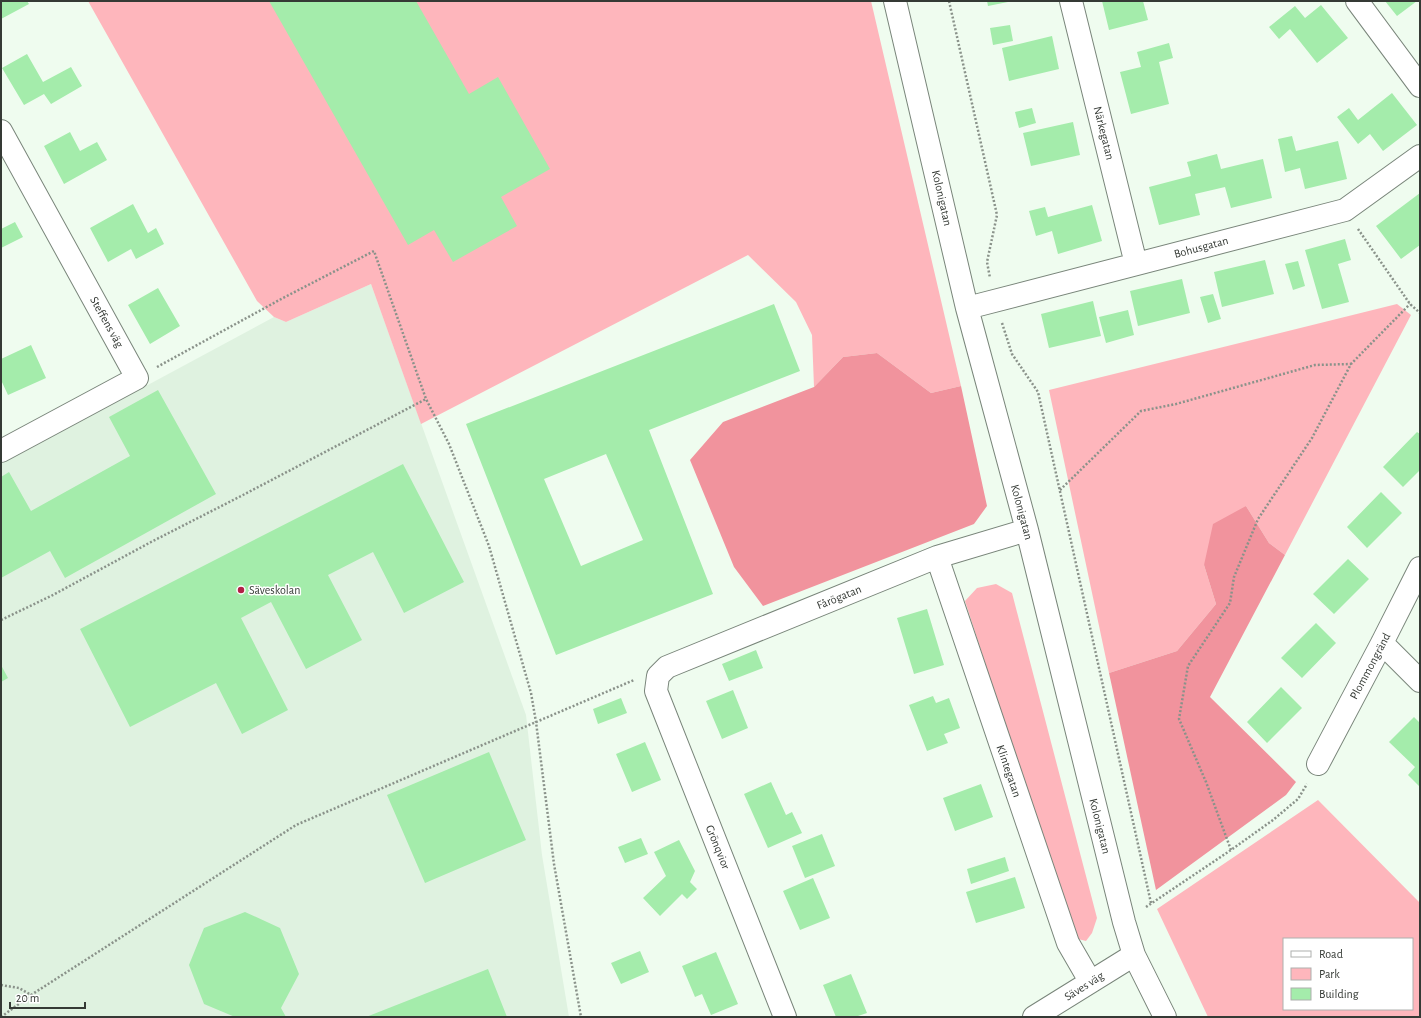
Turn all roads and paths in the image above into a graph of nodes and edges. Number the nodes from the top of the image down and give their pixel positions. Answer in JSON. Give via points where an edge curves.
{"nodes":[{"id":1,"x":896,"y":1,"type":"edge"},
{"id":2,"x":949,"y":1,"type":"edge"},
{"id":3,"x":1071,"y":1,"type":"edge"},
{"id":4,"x":1357,"y":1,"type":"edge"},
{"id":5,"x":1420,"y":86,"type":"edge"},
{"id":6,"x":1,"y":131,"type":"edge"},
{"id":7,"x":1420,"y":156,"type":"edge"},
{"id":8,"x":1345,"y":210,"type":"junction"},
{"id":9,"x":1136,"y":264,"type":"junction"},
{"id":10,"x":995,"y":301,"type":"junction"},
{"id":11,"x":1410,"y":304,"type":"junction"},
{"id":12,"x":967,"y":308,"type":"junction"},
{"id":13,"x":1420,"y":313,"type":"edge"},
{"id":14,"x":1351,"y":364,"type":"junction"},
{"id":15,"x":137,"y":378,"type":"junction"},
{"id":16,"x":426,"y":399,"type":"junction"},
{"id":17,"x":1,"y":451,"type":"edge"},
{"id":18,"x":1060,"y":490,"type":"junction"},
{"id":19,"x":1027,"y":530,"type":"junction"},
{"id":20,"x":937,"y":557,"type":"junction"},
{"id":21,"x":1420,"y":568,"type":"edge"},
{"id":22,"x":1,"y":620,"type":"edge"},
{"id":23,"x":1382,"y":643,"type":"junction"},
{"id":24,"x":658,"y":676,"type":"junction"},
{"id":25,"x":1420,"y":681,"type":"edge"},
{"id":26,"x":536,"y":722,"type":"junction"},
{"id":27,"x":1318,"y":764,"type":"joint"},
{"id":28,"x":1230,"y":850,"type":"junction"},
{"id":29,"x":1151,"y":903,"type":"junction"},
{"id":30,"x":1124,"y":922,"type":"junction"},
{"id":31,"x":1134,"y":955,"type":"junction"},
{"id":32,"x":1090,"y":981,"type":"junction"},
{"id":33,"x":1,"y":985,"type":"edge"},
{"id":34,"x":31,"y":994,"type":"junction"},
{"id":35,"x":1,"y":1017,"type":"edge"},
{"id":36,"x":581,"y":1017,"type":"edge"},
{"id":37,"x":785,"y":1017,"type":"edge"},
{"id":38,"x":1034,"y":1017,"type":"edge"},
{"id":39,"x":1165,"y":1017,"type":"edge"}],
"edges":[{"from":1,"to":12,"type":"street","name":"Kolonigatan"},
{"from":2,"to":10,"type":"path","via":[[997,215],[987,262]]},
{"from":3,"to":9,"type":"street","name":"Närkegatan"},
{"from":4,"to":5,"type":"street"},
{"from":6,"to":15,"type":"street","name":"Steffens väg"},
{"from":7,"to":8,"type":"street","name":"Bohusgatan"},
{"from":8,"to":9,"type":"street","name":"Bohusgatan"},
{"from":8,"to":11,"type":"path"},
{"from":9,"to":10,"type":"street","name":"Bohusgatan"},
{"from":10,"to":12,"type":"street","name":"Bohusgatan"},
{"from":10,"to":18,"type":"path","via":[[1012,354],[1038,392]]},
{"from":11,"to":13,"type":"path"},
{"from":11,"to":14,"type":"path"},
{"from":12,"to":19,"type":"street","name":"Kolonigatan"},
{"from":14,"to":18,"type":"path","via":[[1315,365],[1176,404],[1141,411]]},
{"from":14,"to":28,"type":"path","via":[[1312,438],[1258,519],[1234,577],[1230,603],[1188,666],[1179,719],[1206,782]]},
{"from":15,"to":16,"type":"path","via":[[374,251]]},
{"from":15,"to":17,"type":"street"},
{"from":16,"to":22,"type":"path"},
{"from":16,"to":26,"type":"path","via":[[449,444],[490,546],[531,693]]},
{"from":18,"to":29,"type":"path"},
{"from":19,"to":20,"type":"street","name":"Fårögatan"},
{"from":19,"to":30,"type":"street","name":"Kolonigatan"},
{"from":20,"to":24,"type":"street","name":"Fårögatan","via":[[667,667]]},
{"from":20,"to":32,"type":"street","name":"Klintegatan","via":[[1068,943]]},
{"from":21,"to":23,"type":"street","name":"Plommongränd"},
{"from":23,"to":25,"type":"street"},
{"from":23,"to":27,"type":"street","name":"Plommongränd"},
{"from":24,"to":26,"type":"path","via":[[639,678]]},
{"from":24,"to":37,"type":"street","name":"Grönqvior","via":[[656,691]]},
{"from":26,"to":34,"type":"path","via":[[296,825]]},
{"from":26,"to":36,"type":"path","via":[[554,864]]},
{"from":27,"to":28,"type":"path","via":[[1298,800]]},
{"from":28,"to":29,"type":"path"},
{"from":29,"to":30,"type":"path"},
{"from":30,"to":31,"type":"street","name":"Kolonigatan"},
{"from":31,"to":32,"type":"street","name":"Säves väg"},
{"from":31,"to":39,"type":"street","name":"Kolonigatan"},
{"from":32,"to":38,"type":"street","name":"Säves väg"},
{"from":33,"to":34,"type":"path","via":[[19,988]]},
{"from":34,"to":35,"type":"path"}]}
